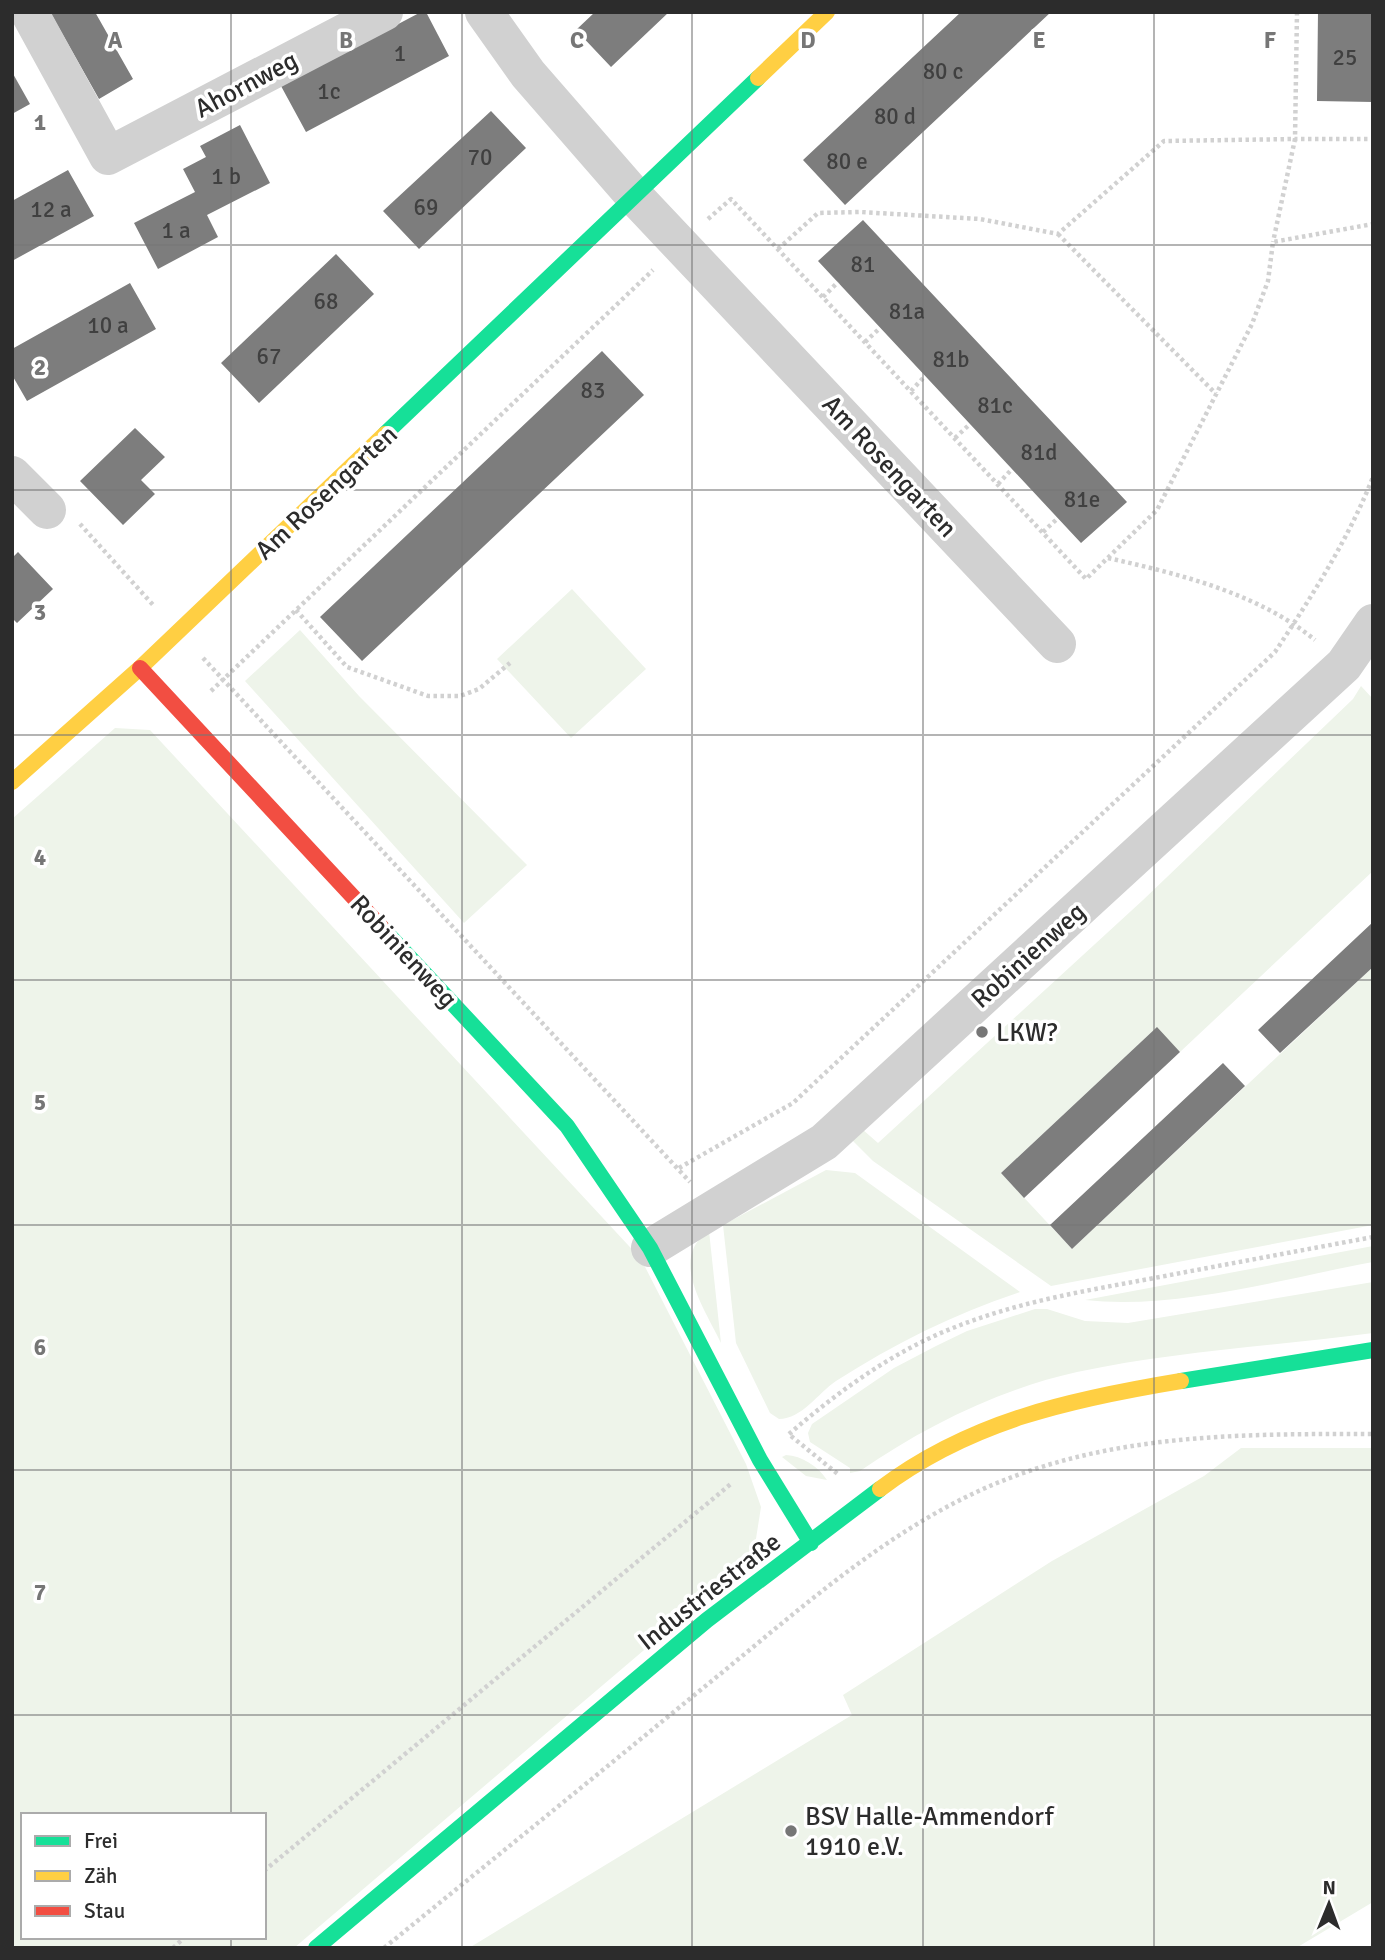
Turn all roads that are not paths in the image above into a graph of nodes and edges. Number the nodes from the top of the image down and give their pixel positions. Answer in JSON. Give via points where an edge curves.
{"nodes":[{"id":1,"x":21,"y":12,"type":"edge"},
{"id":2,"x":29,"y":12,"type":"edge"},
{"id":3,"x":384,"y":12,"type":"edge"},
{"id":4,"x":484,"y":12,"type":"edge"},
{"id":5,"x":827,"y":12,"type":"edge"},
{"id":6,"x":12,"y":17,"type":"edge"},
{"id":7,"x":636,"y":198,"type":"junction"},
{"id":8,"x":12,"y":475,"type":"edge"},
{"id":9,"x":47,"y":510,"type":"road end"},
{"id":10,"x":1373,"y":623,"type":"edge"},
{"id":11,"x":1057,"y":644,"type":"dead end"},
{"id":12,"x":139,"y":668,"type":"junction"},
{"id":13,"x":12,"y":782,"type":"edge"},
{"id":14,"x":650,"y":1248,"type":"junction"},
{"id":15,"x":1373,"y":1350,"type":"edge"},
{"id":16,"x":1294,"y":1379,"type":"dead end"},
{"id":17,"x":1189,"y":1380,"type":"junction"},
{"id":18,"x":811,"y":1543,"type":"junction"},
{"id":19,"x":316,"y":1948,"type":"edge"}],
"edges":[{"from":1,"to":6,"type":"street"},
{"from":2,"to":3,"type":"street","name":"Ahornweg","via":[[108,156]]},
{"from":4,"to":7,"type":"street","via":[[528,74]]},
{"from":5,"to":7,"type":"street","name":"Am Rosengarten"},
{"from":7,"to":11,"type":"street","name":"Am Rosengarten"},
{"from":7,"to":12,"type":"street","name":"Am Rosengarten"},
{"from":8,"to":9,"type":"street"},
{"from":10,"to":14,"type":"street","name":"Robinienweg","via":[[1344,664],[824,1142]]},
{"from":12,"to":13,"type":"street","name":"Am Rosengarten"},
{"from":12,"to":14,"type":"street","name":"Robinienweg","via":[[567,1126]]},
{"from":14,"to":18,"type":"street","name":"Robinienweg","via":[[760,1460]]},
{"from":15,"to":17,"type":"street","name":"Industriestraße"},
{"from":16,"to":17,"type":"street","name":"Industriestraße"},
{"from":17,"to":18,"type":"street","name":"Industriestraße","via":[[1036,1410],[976,1434],[912,1465]]},
{"from":18,"to":19,"type":"street","name":"Industriestraße","via":[[707,1620]]}]}
